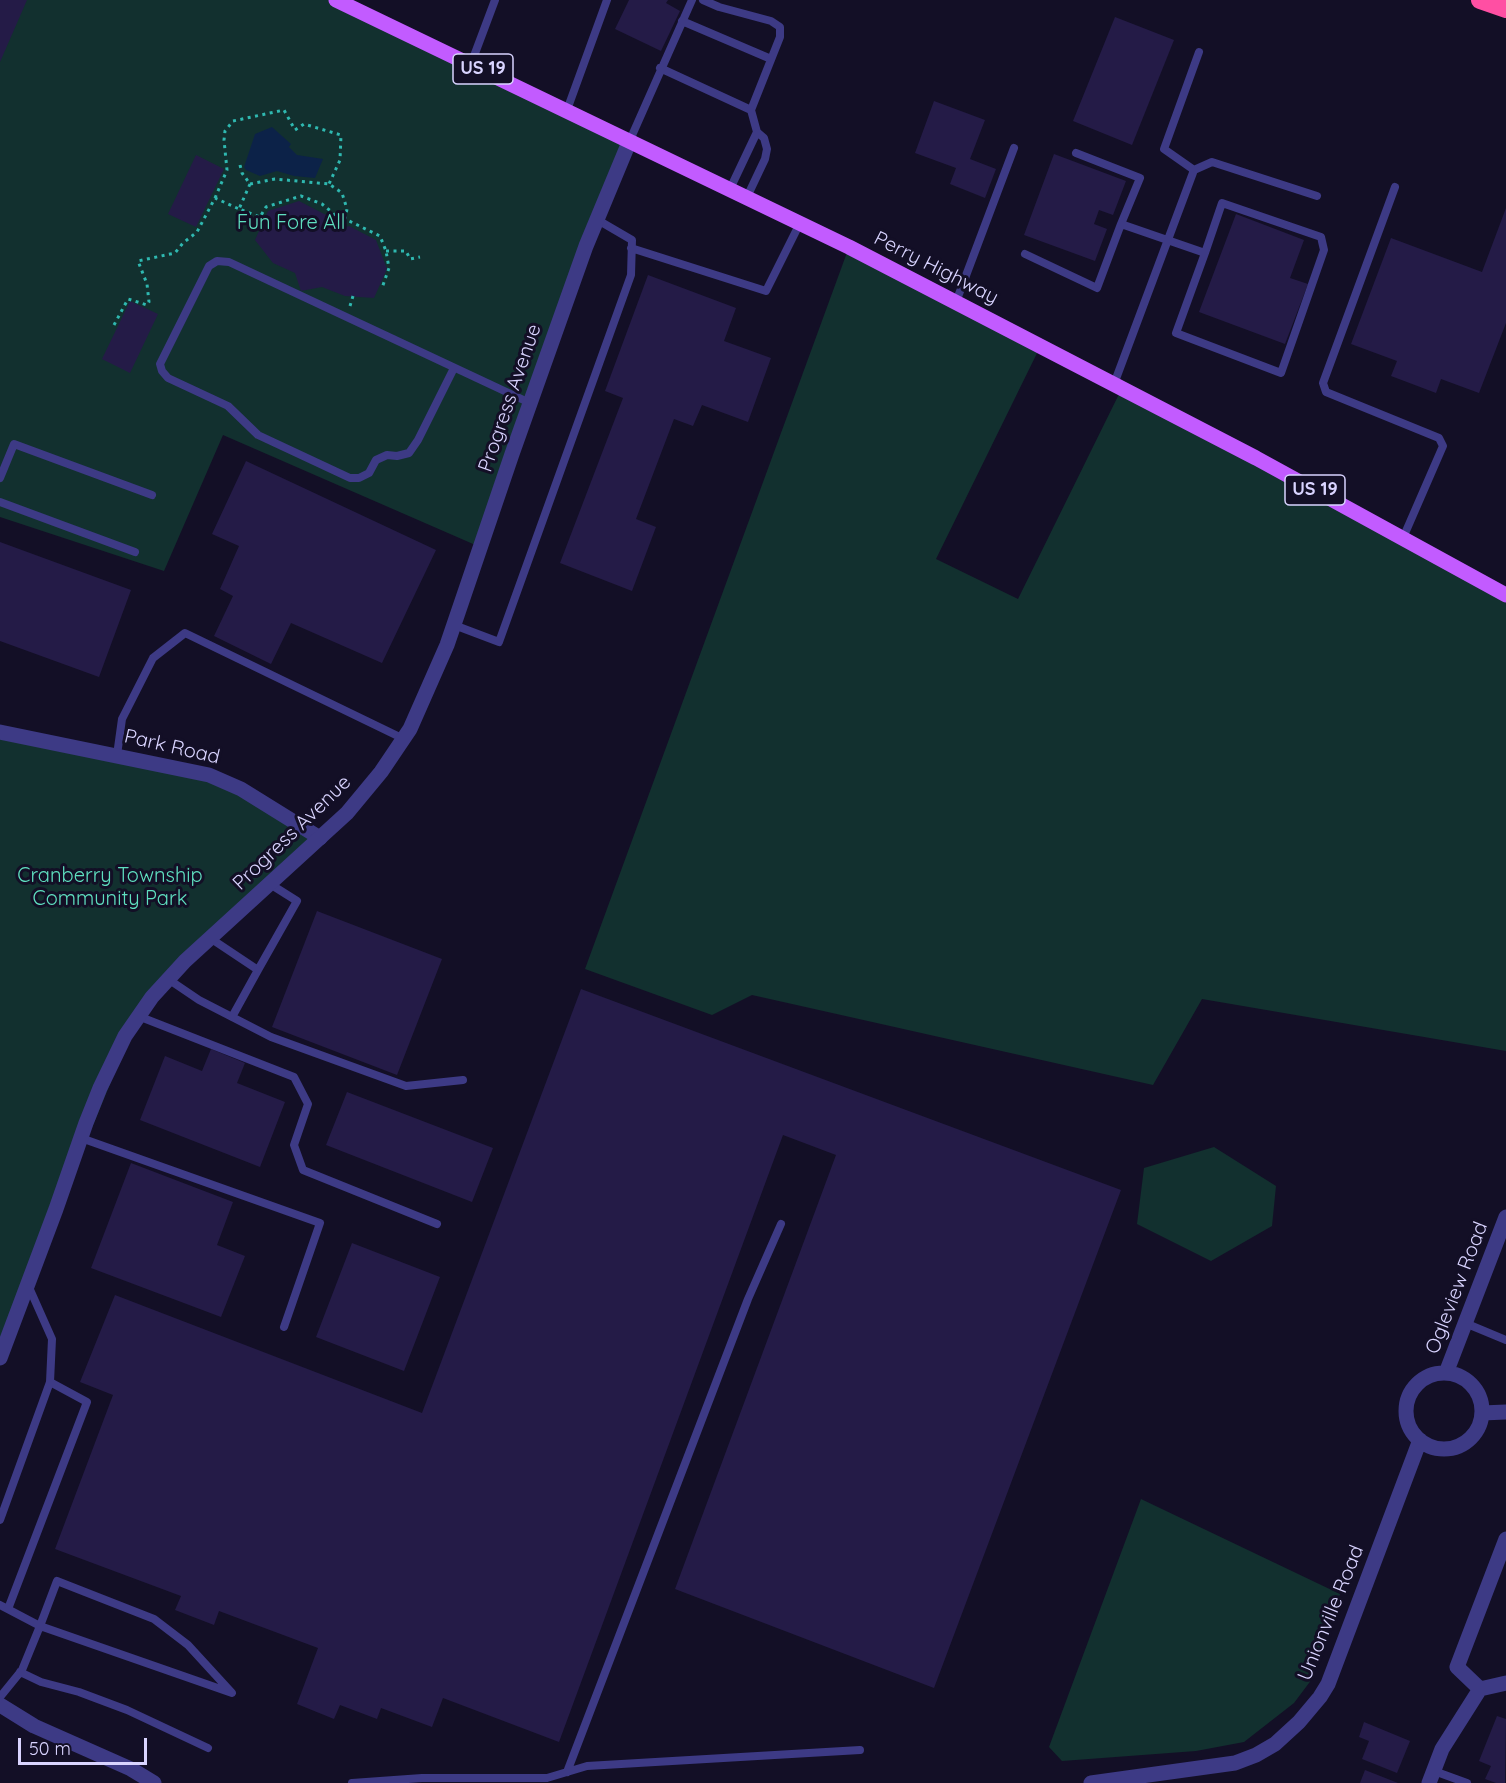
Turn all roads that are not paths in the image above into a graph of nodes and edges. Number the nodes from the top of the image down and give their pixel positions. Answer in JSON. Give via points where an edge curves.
{"nodes":[{"id":1,"x":336,"y":0,"type":"edge"},
{"id":2,"x":495,"y":0,"type":"edge"},
{"id":3,"x":607,"y":0,"type":"edge"},
{"id":4,"x":692,"y":0,"type":"edge"},
{"id":5,"x":703,"y":0,"type":"edge"},
{"id":6,"x":1480,"y":0,"type":"edge"},
{"id":7,"x":1506,"y":9,"type":"edge"},
{"id":8,"x":682,"y":21,"type":"junction"},
{"id":9,"x":1199,"y":52,"type":"dead end"},
{"id":10,"x":771,"y":59,"type":"junction"},
{"id":11,"x":471,"y":64,"type":"junction"},
{"id":12,"x":660,"y":68,"type":"junction"},
{"id":13,"x":567,"y":110,"type":"junction"},
{"id":14,"x":751,"y":110,"type":"junction"},
{"id":15,"x":758,"y":132,"type":"junction"},
{"id":16,"x":630,"y":140,"type":"junction"},
{"id":17,"x":1014,"y":148,"type":"dead end"},
{"id":18,"x":1076,"y":153,"type":"dead end"},
{"id":19,"x":1194,"y":170,"type":"junction"},
{"id":20,"x":1395,"y":187,"type":"dead end"},
{"id":21,"x":730,"y":189,"type":"junction"},
{"id":22,"x":1317,"y":196,"type":"dead end"},
{"id":23,"x":747,"y":197,"type":"junction"},
{"id":24,"x":596,"y":219,"type":"junction"},
{"id":25,"x":800,"y":223,"type":"junction"},
{"id":26,"x":1121,"y":224,"type":"junction"},
{"id":27,"x":1168,"y":240,"type":"junction"},
{"id":28,"x":631,"y":248,"type":"junction"},
{"id":29,"x":1205,"y":253,"type":"junction"},
{"id":30,"x":1025,"y":254,"type":"dead end"},
{"id":31,"x":956,"y":302,"type":"junction"},
{"id":32,"x":454,"y":368,"type":"junction"},
{"id":33,"x":1114,"y":384,"type":"junction"},
{"id":34,"x":530,"y":403,"type":"junction"},
{"id":35,"x":0,"y":478,"type":"edge"},
{"id":36,"x":152,"y":495,"type":"dead end"},
{"id":37,"x":0,"y":502,"type":"edge"},
{"id":38,"x":1402,"y":538,"type":"junction"},
{"id":39,"x":135,"y":552,"type":"dead end"},
{"id":40,"x":1506,"y":595,"type":"edge"},
{"id":41,"x":454,"y":625,"type":"junction"},
{"id":42,"x":0,"y":732,"type":"edge"},
{"id":43,"x":404,"y":739,"type":"junction"},
{"id":44,"x":117,"y":755,"type":"junction"},
{"id":45,"x":320,"y":838,"type":"junction"},
{"id":46,"x":270,"y":884,"type":"junction"},
{"id":47,"x":210,"y":938,"type":"junction"},
{"id":48,"x":258,"y":970,"type":"junction"},
{"id":49,"x":168,"y":979,"type":"junction"},
{"id":50,"x":138,"y":1017,"type":"junction"},
{"id":51,"x":232,"y":1017,"type":"junction"},
{"id":52,"x":463,"y":1080,"type":"dead end"},
{"id":53,"x":81,"y":1138,"type":"junction"},
{"id":54,"x":1505,"y":1221,"type":"edge"},
{"id":55,"x":437,"y":1224,"type":"dead end"},
{"id":56,"x":781,"y":1224,"type":"dead end"},
{"id":57,"x":28,"y":1285,"type":"junction"},
{"id":58,"x":1465,"y":1323,"type":"junction"},
{"id":59,"x":284,"y":1327,"type":"dead end"},
{"id":60,"x":1506,"y":1340,"type":"edge"},
{"id":61,"x":0,"y":1358,"type":"edge"},
{"id":62,"x":1446,"y":1373,"type":"junction"},
{"id":63,"x":50,"y":1382,"type":"junction"},
{"id":64,"x":1506,"y":1412,"type":"edge"},
{"id":65,"x":1482,"y":1413,"type":"junction"},
{"id":66,"x":1420,"y":1440,"type":"junction"},
{"id":67,"x":0,"y":1520,"type":"edge"},
{"id":68,"x":1506,"y":1539,"type":"edge"},
{"id":69,"x":4,"y":1607,"type":"edge"},
{"id":70,"x":40,"y":1626,"type":"junction"},
{"id":71,"x":20,"y":1672,"type":"junction"},
{"id":72,"x":1506,"y":1683,"type":"edge"},
{"id":73,"x":1480,"y":1689,"type":"junction"},
{"id":74,"x":0,"y":1697,"type":"edge"},
{"id":75,"x":0,"y":1705,"type":"edge"},
{"id":76,"x":208,"y":1748,"type":"dead end"},
{"id":77,"x":860,"y":1750,"type":"dead end"},
{"id":78,"x":567,"y":1772,"type":"junction"},
{"id":79,"x":1431,"y":1777,"type":"edge"},
{"id":80,"x":547,"y":1781,"type":"edge"},
{"id":81,"x":154,"y":1783,"type":"edge"},
{"id":82,"x":352,"y":1783,"type":"edge"},
{"id":83,"x":1091,"y":1783,"type":"edge"},
{"id":84,"x":1467,"y":1783,"type":"edge"}],
"edges":[{"from":1,"to":11,"type":"main road","name":"Perry Highway","number":"US 19"},
{"from":2,"to":11,"type":"lane"},
{"from":3,"to":13,"type":"lane"},
{"from":4,"to":8,"type":"lane"},
{"from":5,"to":10,"type":"lane","via":[[780,27]]},
{"from":6,"to":7,"type":"highway"},
{"from":8,"to":10,"type":"lane"},
{"from":8,"to":12,"type":"lane"},
{"from":9,"to":19,"type":"lane","via":[[1164,149]]},
{"from":10,"to":14,"type":"lane"},
{"from":11,"to":13,"type":"main road","name":"Perry Highway","number":"US 19"},
{"from":12,"to":14,"type":"lane"},
{"from":12,"to":16,"type":"lane"},
{"from":13,"to":16,"type":"main road","name":"Perry Highway","number":"US 19"},
{"from":14,"to":15,"type":"lane"},
{"from":15,"to":21,"type":"lane"},
{"from":15,"to":23,"type":"lane","via":[[766,143],[766,154]]},
{"from":16,"to":21,"type":"main road","name":"Perry Highway","number":"US 19"},
{"from":16,"to":24,"type":"street","name":"Progress Avenue"},
{"from":17,"to":31,"type":"lane"},
{"from":18,"to":26,"type":"lane","via":[[1140,178]]},
{"from":19,"to":22,"type":"lane","via":[[1212,162]]},
{"from":19,"to":27,"type":"lane"},
{"from":20,"to":38,"type":"lane","via":[[1323,383],[1326,392],[1439,438],[1443,446]]},
{"from":21,"to":23,"type":"main road","name":"Perry Highway","number":"US 19"},
{"from":23,"to":25,"type":"main road","name":"Perry Highway","number":"US 19"},
{"from":24,"to":28,"type":"lane","via":[[632,240]]},
{"from":24,"to":34,"type":"street","name":"Progress Avenue"},
{"from":25,"to":28,"type":"lane","via":[[766,291]]},
{"from":25,"to":31,"type":"main road","name":"Perry Highway","number":"US 19"},
{"from":26,"to":27,"type":"lane"},
{"from":26,"to":30,"type":"lane","via":[[1097,288]]},
{"from":27,"to":29,"type":"lane"},
{"from":27,"to":33,"type":"lane"},
{"from":28,"to":41,"type":"lane","via":[[631,275],[499,642]]},
{"from":29,"to":29,"type":"lane","via":[[1222,202],[1320,237],[1324,250],[1281,373],[1176,333]]},
{"from":31,"to":33,"type":"main road","name":"Perry Highway","number":"US 19"},
{"from":32,"to":32,"type":"lane","via":[[229,262],[217,261],[208,266],[160,364],[168,378],[228,406],[258,435],[350,478],[369,472],[376,460],[387,455],[409,453]]},
{"from":32,"to":34,"type":"lane"},
{"from":33,"to":38,"type":"main road","name":"Perry Highway","number":"US 19"},
{"from":34,"to":41,"type":"street","name":"Progress Avenue"},
{"from":35,"to":36,"type":"lane","via":[[14,444]]},
{"from":37,"to":39,"type":"lane"},
{"from":38,"to":40,"type":"main road","name":"Perry Highway","number":"US 19"},
{"from":41,"to":43,"type":"street","name":"Progress Avenue"},
{"from":42,"to":44,"type":"street","name":"Park Road"},
{"from":43,"to":44,"type":"lane","via":[[185,633],[153,658],[122,719]]},
{"from":43,"to":45,"type":"street","name":"Progress Avenue","via":[[365,792]]},
{"from":44,"to":45,"type":"street","name":"Park Road","via":[[193,770],[225,781]]},
{"from":45,"to":46,"type":"street","name":"Progress Avenue"},
{"from":46,"to":47,"type":"street","name":"Progress Avenue"},
{"from":46,"to":48,"type":"lane","via":[[297,901]]},
{"from":47,"to":48,"type":"lane"},
{"from":47,"to":49,"type":"street","name":"Progress Avenue"},
{"from":48,"to":51,"type":"lane"},
{"from":49,"to":50,"type":"street","name":"Progress Avenue"},
{"from":49,"to":51,"type":"lane"},
{"from":50,"to":53,"type":"street","name":"Progress Avenue","via":[[113,1058]]},
{"from":50,"to":55,"type":"lane","via":[[294,1077],[308,1104],[294,1144],[303,1170]]},
{"from":51,"to":52,"type":"lane","via":[[271,1037],[406,1086]]},
{"from":53,"to":57,"type":"street","name":"Progress Avenue"},
{"from":53,"to":59,"type":"lane","via":[[320,1223]]},
{"from":54,"to":58,"type":"street","name":"Ogleview Road"},
{"from":56,"to":78,"type":"lane","via":[[748,1299]]},
{"from":57,"to":61,"type":"street","name":"Progress Avenue"},
{"from":57,"to":63,"type":"lane","via":[[52,1339]]},
{"from":58,"to":60,"type":"lane"},
{"from":58,"to":62,"type":"street","name":"Ogleview Road"},
{"from":62,"to":65,"type":"street","via":[[1456,1374],[1476,1389]]},
{"from":62,"to":66,"type":"street","via":[[1421,1381],[1408,1402],[1410,1426]]},
{"from":63,"to":67,"type":"lane"},
{"from":63,"to":69,"type":"lane","via":[[87,1402]]},
{"from":64,"to":65,"type":"street"},
{"from":65,"to":66,"type":"street","via":[[1473,1436],[1463,1444],[1438,1448]]},
{"from":66,"to":83,"type":"street","name":"Unionville Road","via":[[1328,1684],[1299,1722],[1275,1744],[1235,1763]]},
{"from":68,"to":73,"type":"street","via":[[1457,1667]]},
{"from":69,"to":70,"type":"lane"},
{"from":70,"to":70,"type":"lane","via":[[192,1680],[232,1693],[188,1645],[154,1618],[57,1581]]},
{"from":70,"to":71,"type":"lane"},
{"from":71,"to":74,"type":"lane"},
{"from":71,"to":76,"type":"lane","via":[[41,1683],[127,1710]]},
{"from":72,"to":73,"type":"street"},
{"from":73,"to":79,"type":"street","via":[[1442,1749]]},
{"from":75,"to":81,"type":"street","via":[[34,1726]]},
{"from":77,"to":78,"type":"lane","via":[[587,1766]]},
{"from":78,"to":80,"type":"lane"},
{"from":79,"to":84,"type":"lane"},
{"from":80,"to":82,"type":"lane","via":[[422,1778]]}]}
